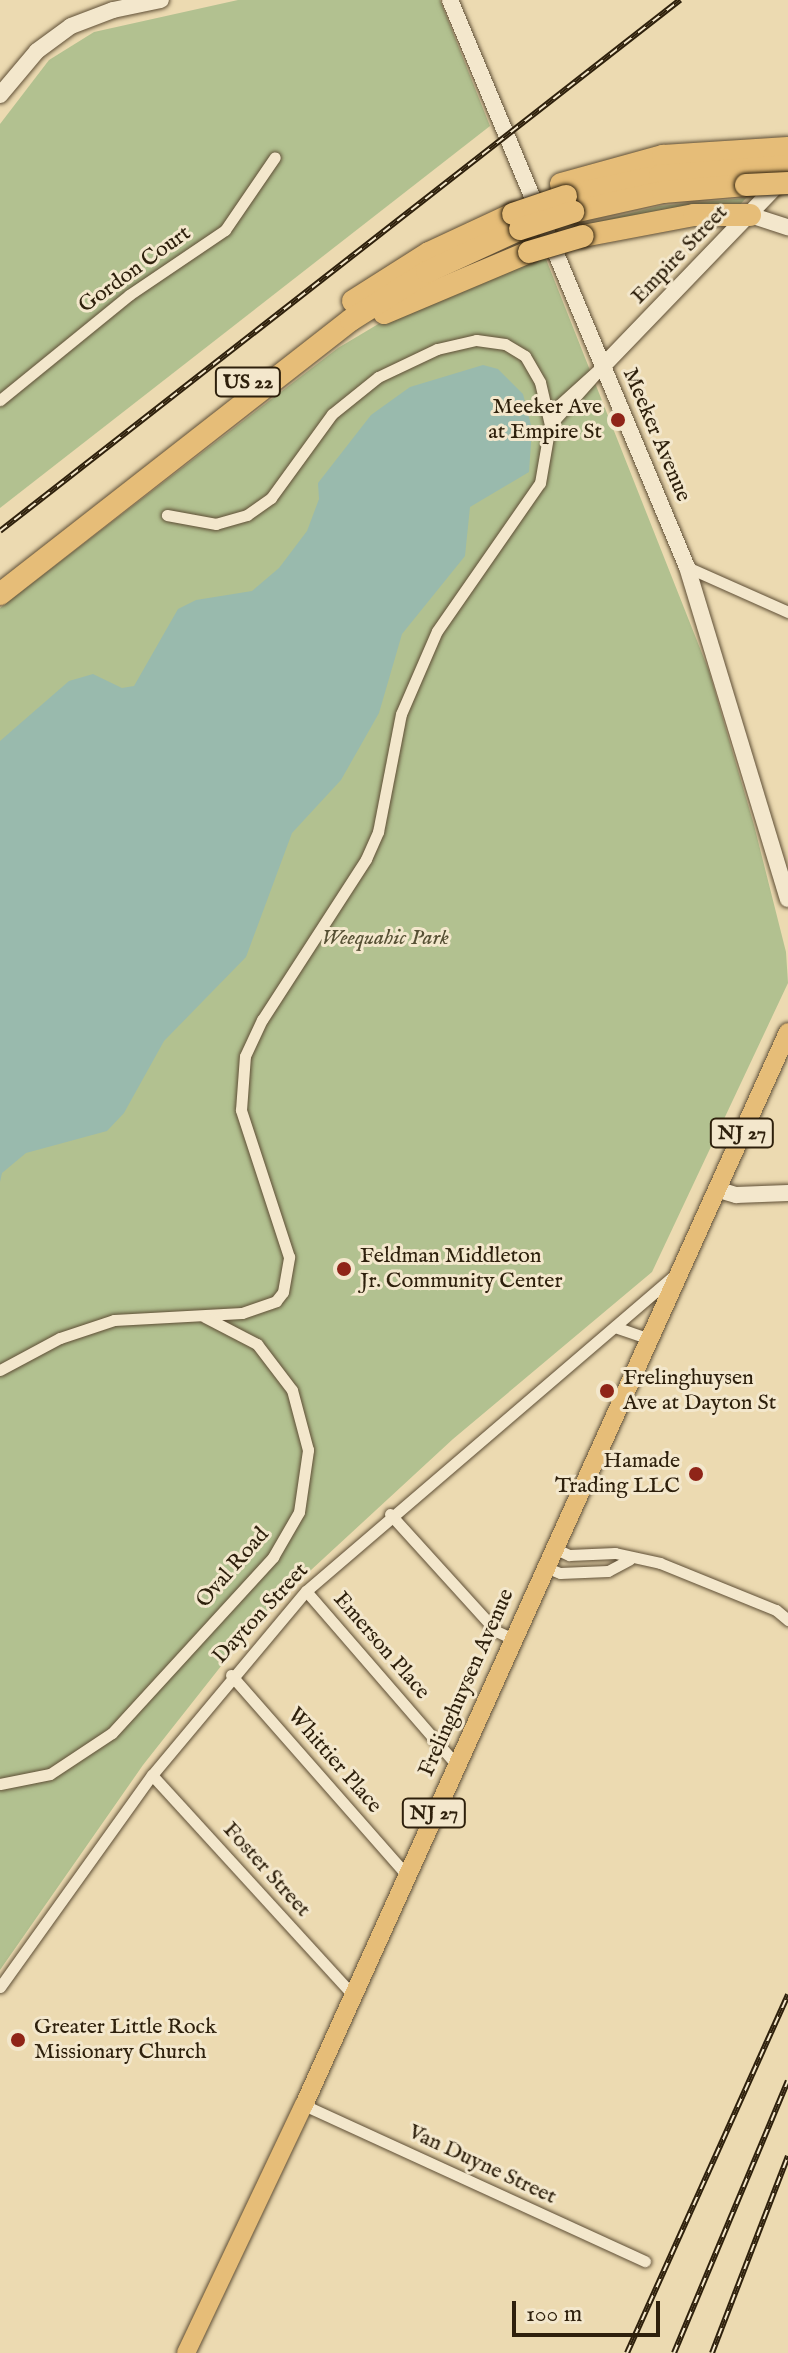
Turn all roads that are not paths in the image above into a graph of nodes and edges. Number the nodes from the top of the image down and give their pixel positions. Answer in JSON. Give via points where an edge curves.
{"nodes":[{"id":1,"x":161,"y":0,"type":"edge"},
{"id":2,"x":450,"y":0,"type":"edge"},
{"id":3,"x":0,"y":95,"type":"edge"},
{"id":4,"x":788,"y":148,"type":"edge"},
{"id":5,"x":275,"y":157,"type":"dead end"},
{"id":6,"x":777,"y":167,"type":"edge"},
{"id":7,"x":788,"y":173,"type":"edge"},
{"id":8,"x":788,"y":183,"type":"edge"},
{"id":9,"x":566,"y":197,"type":"junction"},
{"id":10,"x":750,"y":215,"type":"junction"},
{"id":11,"x":515,"y":216,"type":"junction"},
{"id":12,"x":788,"y":227,"type":"edge"},
{"id":13,"x":603,"y":366,"type":"junction"},
{"id":14,"x":270,"y":382,"type":"junction"},
{"id":15,"x":0,"y":400,"type":"edge"},
{"id":16,"x":550,"y":419,"type":"junction"},
{"id":17,"x":167,"y":515,"type":"dead end"},
{"id":18,"x":687,"y":567,"type":"junction"},
{"id":19,"x":0,"y":578,"type":"edge"},
{"id":20,"x":0,"y":594,"type":"edge"},
{"id":21,"x":788,"y":612,"type":"edge"},
{"id":22,"x":788,"y":899,"type":"edge"},
{"id":23,"x":788,"y":1032,"type":"edge"},
{"id":24,"x":716,"y":1189,"type":"junction"},
{"id":25,"x":788,"y":1193,"type":"edge"},
{"id":26,"x":679,"y":1272,"type":"junction"},
{"id":27,"x":205,"y":1316,"type":"junction"},
{"id":28,"x":615,"y":1327,"type":"junction"},
{"id":29,"x":650,"y":1339,"type":"junction"},
{"id":30,"x":0,"y":1370,"type":"edge"},
{"id":31,"x":390,"y":1514,"type":"junction"},
{"id":32,"x":554,"y":1548,"type":"junction"},
{"id":33,"x":629,"y":1560,"type":"junction"},
{"id":34,"x":545,"y":1567,"type":"junction"},
{"id":35,"x":306,"y":1591,"type":"junction"},
{"id":36,"x":788,"y":1620,"type":"edge"},
{"id":37,"x":513,"y":1639,"type":"junction"},
{"id":38,"x":231,"y":1675,"type":"junction"},
{"id":39,"x":456,"y":1764,"type":"junction"},
{"id":40,"x":152,"y":1775,"type":"junction"},
{"id":41,"x":0,"y":1784,"type":"edge"},
{"id":42,"x":407,"y":1875,"type":"junction"},
{"id":43,"x":0,"y":1987,"type":"edge"},
{"id":44,"x":351,"y":1993,"type":"junction"},
{"id":45,"x":304,"y":2105,"type":"junction"},
{"id":46,"x":645,"y":2261,"type":"dead end"},
{"id":47,"x":186,"y":2353,"type":"edge"}],
"edges":[{"from":1,"to":3,"type":"main road","via":[[71,26],[41,47]]},
{"from":2,"to":13,"type":"main road","name":"Meeker Avenue"},
{"from":4,"to":9,"type":"highway","via":[[663,156]]},
{"from":5,"to":15,"type":"street","name":"Gordon Court","via":[[225,230],[129,295]]},
{"from":6,"to":9,"type":"highway","via":[[660,176]]},
{"from":7,"to":10,"type":"main road","name":"Empire Street"},
{"from":8,"to":9,"type":"highway","bridge":true},
{"from":9,"to":11,"type":"highway"},
{"from":10,"to":12,"type":"main road"},
{"from":10,"to":13,"type":"main road","name":"Empire Street"},
{"from":10,"to":14,"type":"highway","bridge":true,"via":[[686,216],[529,252],[389,311]]},
{"from":11,"to":14,"type":"highway","number":"US 22","via":[[404,286]]},
{"from":11,"to":19,"type":"highway","number":"US 22","via":[[412,262],[335,314]]},
{"from":13,"to":16,"type":"street"},
{"from":13,"to":18,"type":"main road","name":"Meeker Avenue"},
{"from":14,"to":20,"type":"highway","number":"US 22"},
{"from":16,"to":17,"type":"street","via":[[531,364],[517,349],[459,342],[408,361],[354,395],[332,414],[271,498],[247,515],[216,524]]},
{"from":16,"to":27,"type":"street","via":[[550,450],[533,498],[457,596],[401,714],[378,832],[366,859],[262,1020],[245,1056],[240,1083],[243,1123],[289,1257],[283,1292],[260,1308]]},
{"from":18,"to":21,"type":"street"},
{"from":18,"to":22,"type":"main road","name":"Meeker Avenue"},
{"from":23,"to":24,"type":"main road","name":"Frelinghuysen Avenue","number":"NJ 27"},
{"from":24,"to":25,"type":"main road","via":[[736,1195]]},
{"from":24,"to":26,"type":"main road","name":"Frelinghuysen Avenue","number":"NJ 27"},
{"from":26,"to":28,"type":"street","name":"Dayton Street"},
{"from":26,"to":29,"type":"main road","name":"Frelinghuysen Avenue","number":"NJ 27"},
{"from":27,"to":30,"type":"street","via":[[114,1320],[60,1338]]},
{"from":27,"to":41,"type":"street","name":"Oval Road","via":[[257,1344],[292,1390],[308,1450],[299,1512],[273,1557],[112,1733],[50,1774]]},
{"from":28,"to":29,"type":"street"},
{"from":28,"to":31,"type":"street","name":"Dayton Street"},
{"from":29,"to":32,"type":"main road","name":"Frelinghuysen Avenue","number":"NJ 27"},
{"from":31,"to":35,"type":"street","name":"Dayton Street"},
{"from":31,"to":37,"type":"street","via":[[496,1631]]},
{"from":32,"to":33,"type":"street","via":[[569,1555],[615,1553]]},
{"from":32,"to":34,"type":"main road","name":"Frelinghuysen Avenue","number":"NJ 27"},
{"from":33,"to":34,"type":"street","via":[[608,1571],[560,1573]]},
{"from":33,"to":36,"type":"street","via":[[660,1563],[776,1610]]},
{"from":34,"to":37,"type":"main road","name":"Frelinghuysen Avenue","number":"NJ 27"},
{"from":35,"to":38,"type":"street","name":"Dayton Street"},
{"from":35,"to":39,"type":"street","name":"Emerson Place"},
{"from":37,"to":39,"type":"main road","name":"Frelinghuysen Avenue","number":"NJ 27"},
{"from":38,"to":40,"type":"street","name":"Dayton Street"},
{"from":38,"to":42,"type":"street","name":"Whittier Place"},
{"from":39,"to":42,"type":"main road","name":"Frelinghuysen Avenue","number":"NJ 27"},
{"from":40,"to":43,"type":"street","name":"Dayton Street"},
{"from":40,"to":44,"type":"street","name":"Foster Street"},
{"from":42,"to":44,"type":"main road","name":"Frelinghuysen Avenue","number":"NJ 27"},
{"from":44,"to":45,"type":"main road","name":"Frelinghuysen Avenue","number":"NJ 27"},
{"from":45,"to":46,"type":"street","name":"Van Duyne Street"},
{"from":45,"to":47,"type":"main road","name":"Frelinghuysen Avenue","number":"NJ 27"}]}
